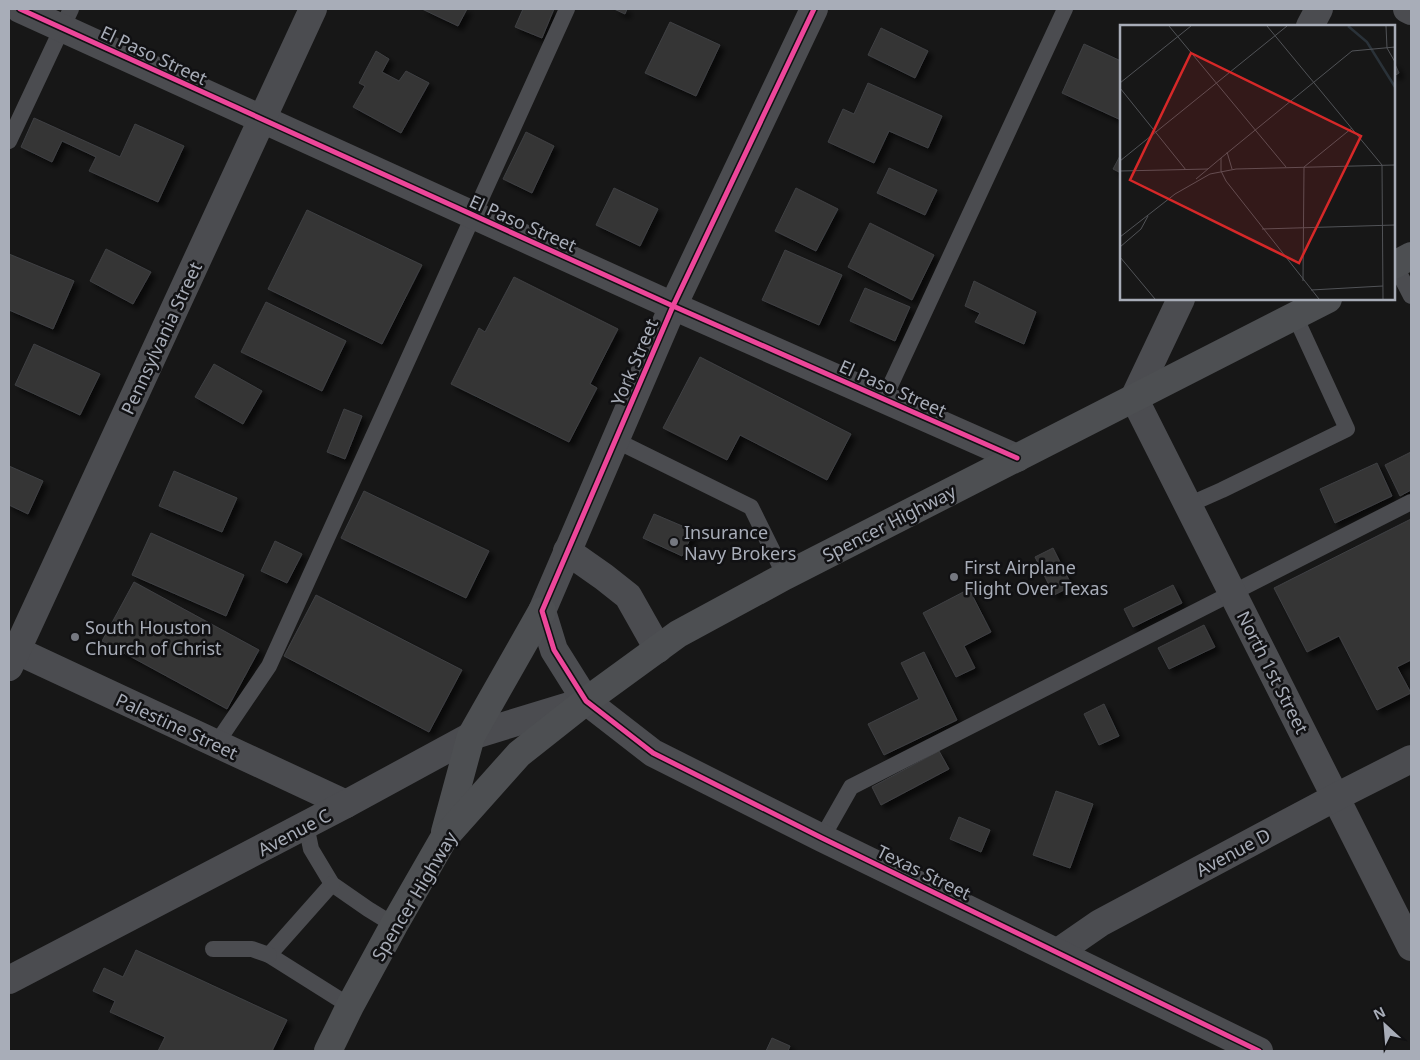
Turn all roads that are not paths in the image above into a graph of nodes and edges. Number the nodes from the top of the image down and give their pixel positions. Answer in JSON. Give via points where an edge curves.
{"nodes":[{"id":1,"x":20,"y":9,"type":"edge"},
{"id":2,"x":313,"y":9,"type":"edge"},
{"id":3,"x":567,"y":9,"type":"edge"},
{"id":4,"x":814,"y":9,"type":"edge"},
{"id":5,"x":1065,"y":9,"type":"edge"},
{"id":6,"x":1319,"y":9,"type":"edge"},
{"id":7,"x":1407,"y":9,"type":"edge"},
{"id":8,"x":1411,"y":11,"type":"edge"},
{"id":9,"x":66,"y":18,"type":"edge"},
{"id":10,"x":1311,"y":25,"type":"edge"},
{"id":11,"x":262,"y":119,"type":"junction"},
{"id":12,"x":9,"y":141,"type":"edge"},
{"id":13,"x":473,"y":216,"type":"junction"},
{"id":14,"x":1400,"y":262,"type":"edge"},
{"id":15,"x":1411,"y":296,"type":"edge"},
{"id":16,"x":1181,"y":300,"type":"edge"},
{"id":17,"x":1326,"y":300,"type":"edge"},
{"id":18,"x":673,"y":306,"type":"junction"},
{"id":19,"x":1295,"y":316,"type":"junction"},
{"id":20,"x":1134,"y":398,"type":"junction"},
{"id":21,"x":884,"y":400,"type":"junction"},
{"id":22,"x":615,"y":440,"type":"junction"},
{"id":23,"x":1017,"y":458,"type":"junction"},
{"id":24,"x":1411,"y":502,"type":"edge"},
{"id":25,"x":1188,"y":505,"type":"junction"},
{"id":26,"x":567,"y":552,"type":"junction"},
{"id":27,"x":785,"y":576,"type":"junction"},
{"id":28,"x":1233,"y":593,"type":"junction"},
{"id":29,"x":542,"y":611,"type":"junction"},
{"id":30,"x":658,"y":649,"type":"junction"},
{"id":31,"x":11,"y":655,"type":"edge"},
{"id":32,"x":586,"y":701,"type":"junction"},
{"id":33,"x":470,"y":736,"type":"junction"},
{"id":34,"x":216,"y":744,"type":"junction"},
{"id":35,"x":1411,"y":759,"type":"edge"},
{"id":36,"x":1336,"y":798,"type":"junction"},
{"id":37,"x":346,"y":804,"type":"junction"},
{"id":38,"x":306,"y":825,"type":"junction"},
{"id":39,"x":444,"y":838,"type":"junction"},
{"id":40,"x":822,"y":838,"type":"junction"},
{"id":41,"x":332,"y":884,"type":"junction"},
{"id":42,"x":394,"y":925,"type":"junction"},
{"id":43,"x":1411,"y":947,"type":"edge"},
{"id":44,"x":213,"y":949,"type":"dead end"},
{"id":45,"x":1058,"y":952,"type":"junction"},
{"id":46,"x":269,"y":955,"type":"junction"},
{"id":47,"x":9,"y":980,"type":"edge"},
{"id":48,"x":350,"y":1006,"type":"junction"},
{"id":49,"x":1242,"y":1047,"type":"edge"},
{"id":50,"x":328,"y":1051,"type":"edge"}],
"edges":[{"from":1,"to":9,"type":"street","name":"El Paso Street"},
{"from":2,"to":11,"type":"street","name":"Pennsylvania Street"},
{"from":3,"to":13,"type":"lane"},
{"from":4,"to":18,"type":"street","name":"York Street"},
{"from":5,"to":21,"type":"lane"},
{"from":6,"to":10,"type":"street"},
{"from":7,"to":8,"type":"street"},
{"from":9,"to":11,"type":"street","name":"El Paso Street"},
{"from":9,"to":12,"type":"lane"},
{"from":11,"to":13,"type":"street","name":"El Paso Street"},
{"from":11,"to":31,"type":"street","name":"Pennsylvania Street"},
{"from":13,"to":18,"type":"street","name":"El Paso Street"},
{"from":13,"to":34,"type":"lane","via":[[269,666]]},
{"from":14,"to":15,"type":"lane"},
{"from":16,"to":20,"type":"street"},
{"from":17,"to":19,"type":"main road","name":"Spencer Highway"},
{"from":18,"to":21,"type":"street","name":"El Paso Street"},
{"from":18,"to":22,"type":"street","name":"York Street"},
{"from":19,"to":20,"type":"main road","name":"Spencer Highway"},
{"from":19,"to":25,"type":"lane","via":[[1347,429]]},
{"from":20,"to":23,"type":"main road","name":"Spencer Highway"},
{"from":20,"to":25,"type":"street","name":"North 1st Street"},
{"from":21,"to":23,"type":"street","name":"El Paso Street"},
{"from":22,"to":26,"type":"street","name":"York Street"},
{"from":22,"to":27,"type":"lane","via":[[751,507]]},
{"from":23,"to":27,"type":"main road","name":"Spencer Highway"},
{"from":24,"to":28,"type":"lane"},
{"from":25,"to":28,"type":"street","name":"North 1st Street"},
{"from":26,"to":29,"type":"street","name":"York Street"},
{"from":26,"to":30,"type":"street","via":[[628,596]]},
{"from":27,"to":30,"type":"main road","name":"Spencer Highway","via":[[678,634]]},
{"from":28,"to":36,"type":"street","name":"North 1st Street"},
{"from":28,"to":40,"type":"lane","via":[[851,787]]},
{"from":29,"to":32,"type":"street","via":[[554,650]]},
{"from":29,"to":33,"type":"main road"},
{"from":30,"to":32,"type":"main road","name":"Spencer Highway"},
{"from":31,"to":34,"type":"street","name":"Palestine Street"},
{"from":32,"to":33,"type":"street","name":"Avenue C"},
{"from":32,"to":39,"type":"main road","name":"Spencer Highway","via":[[519,754]]},
{"from":32,"to":40,"type":"street","name":"Texas Street","via":[[653,753]]},
{"from":33,"to":37,"type":"street","name":"Avenue C"},
{"from":33,"to":39,"type":"main road"},
{"from":34,"to":37,"type":"street","name":"Palestine Street"},
{"from":35,"to":36,"type":"street","name":"Avenue D"},
{"from":36,"to":43,"type":"street","name":"North 1st Street"},
{"from":36,"to":45,"type":"street","name":"Avenue D","via":[[1100,923]]},
{"from":37,"to":38,"type":"street","name":"Avenue C"},
{"from":38,"to":41,"type":"lane","via":[[312,849]]},
{"from":38,"to":47,"type":"street","name":"Avenue C"},
{"from":39,"to":42,"type":"main road","name":"Spencer Highway"},
{"from":40,"to":45,"type":"street","name":"Texas Street"},
{"from":41,"to":42,"type":"lane"},
{"from":41,"to":46,"type":"lane"},
{"from":42,"to":48,"type":"main road","name":"Spencer Highway"},
{"from":44,"to":46,"type":"lane","via":[[252,949]]},
{"from":45,"to":49,"type":"street","name":"Texas Street"},
{"from":46,"to":48,"type":"lane"},
{"from":48,"to":50,"type":"main road","name":"Spencer Highway"}]}
